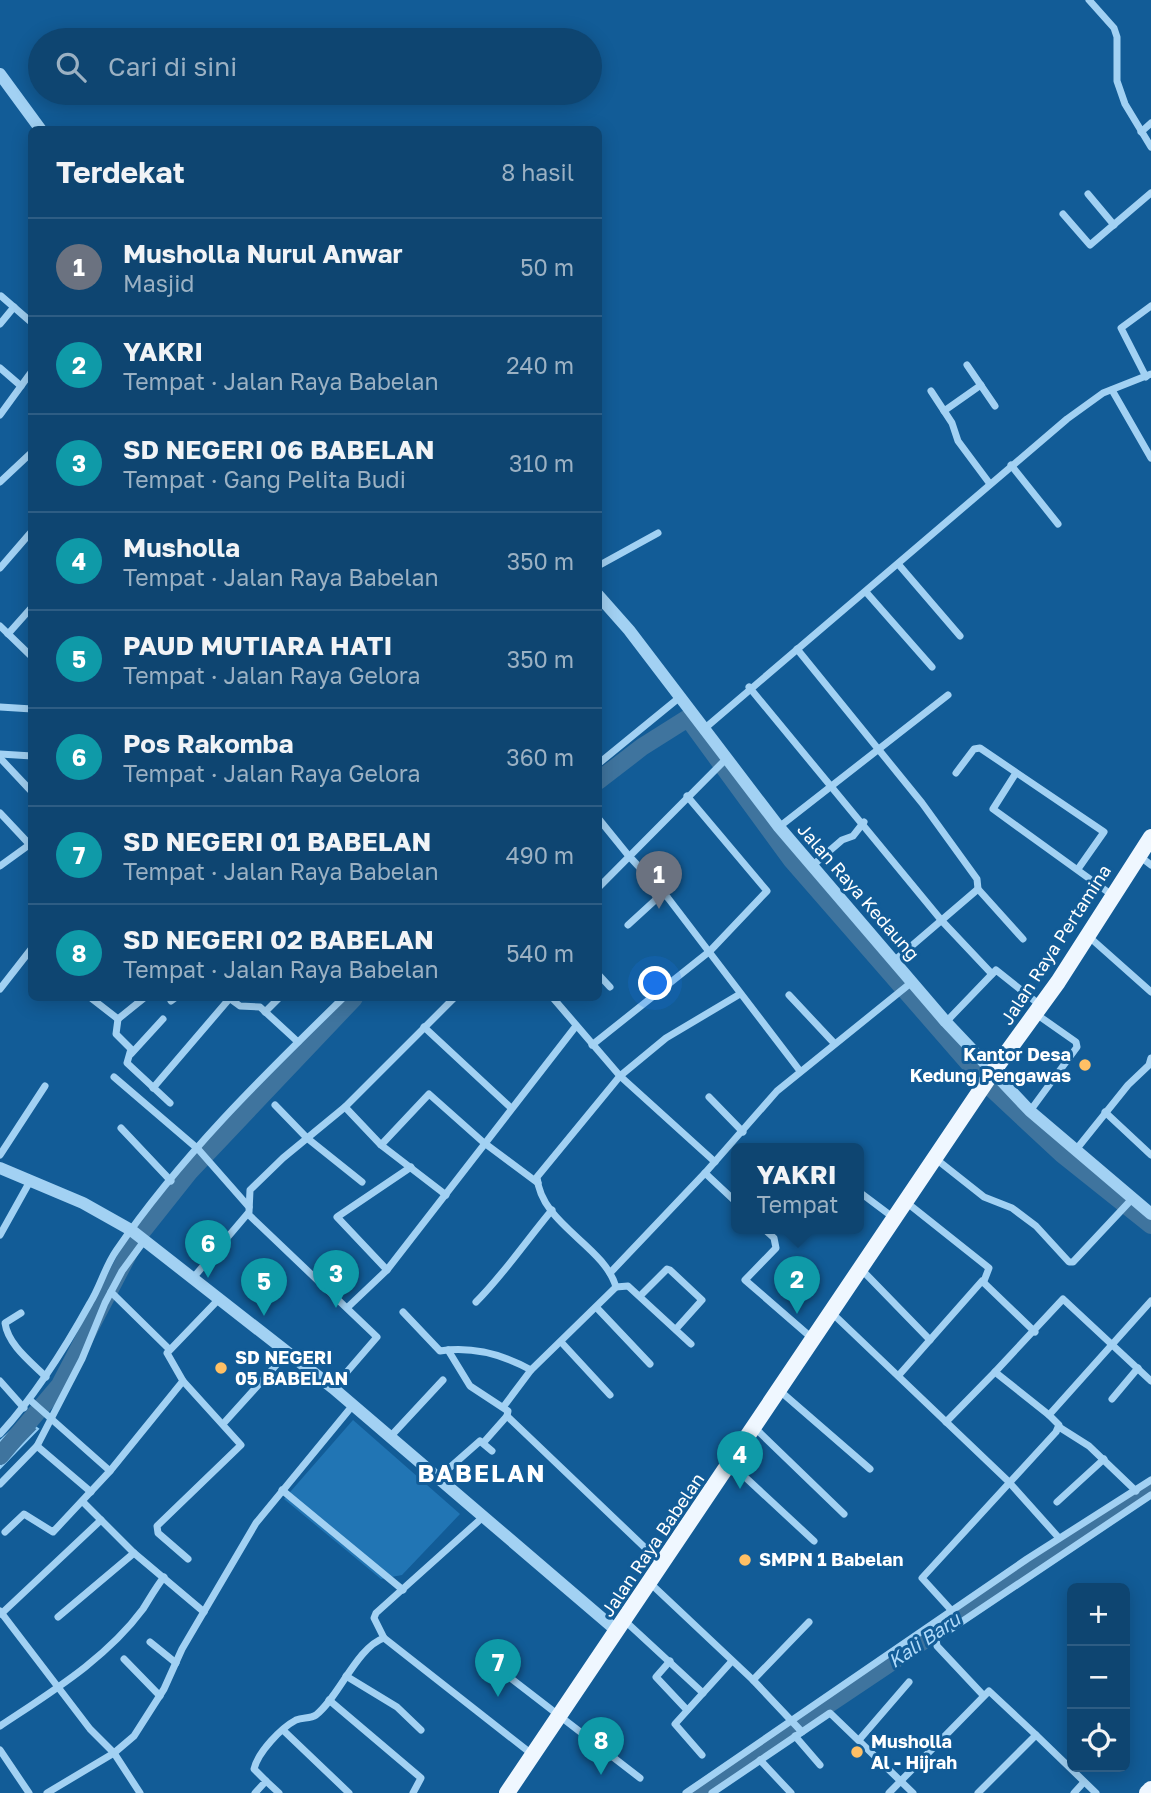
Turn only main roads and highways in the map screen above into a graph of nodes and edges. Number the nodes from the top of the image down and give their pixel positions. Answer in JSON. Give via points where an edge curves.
{"nodes":[{"id":1,"x":1151,"y":837,"type":"edge"},
{"id":2,"x":1144,"y":860,"type":"edge"},
{"id":3,"x":988,"y":1079,"type":"joint"},
{"id":4,"x":1151,"y":1789,"type":"edge"},
{"id":5,"x":507,"y":1793,"type":"edge"},
{"id":6,"x":1147,"y":1793,"type":"edge"}],
"edges":[{"from":1,"to":2,"type":"main road","name":"Jalan Raya Pertamina"},
{"from":2,"to":3,"type":"main road","name":"Jalan Raya Pertamina","via":[[1112,895],[1039,1010]]},
{"from":3,"to":5,"type":"main road","name":"Jalan Raya Babelan"},
{"from":4,"to":6,"type":"main road"}]}
